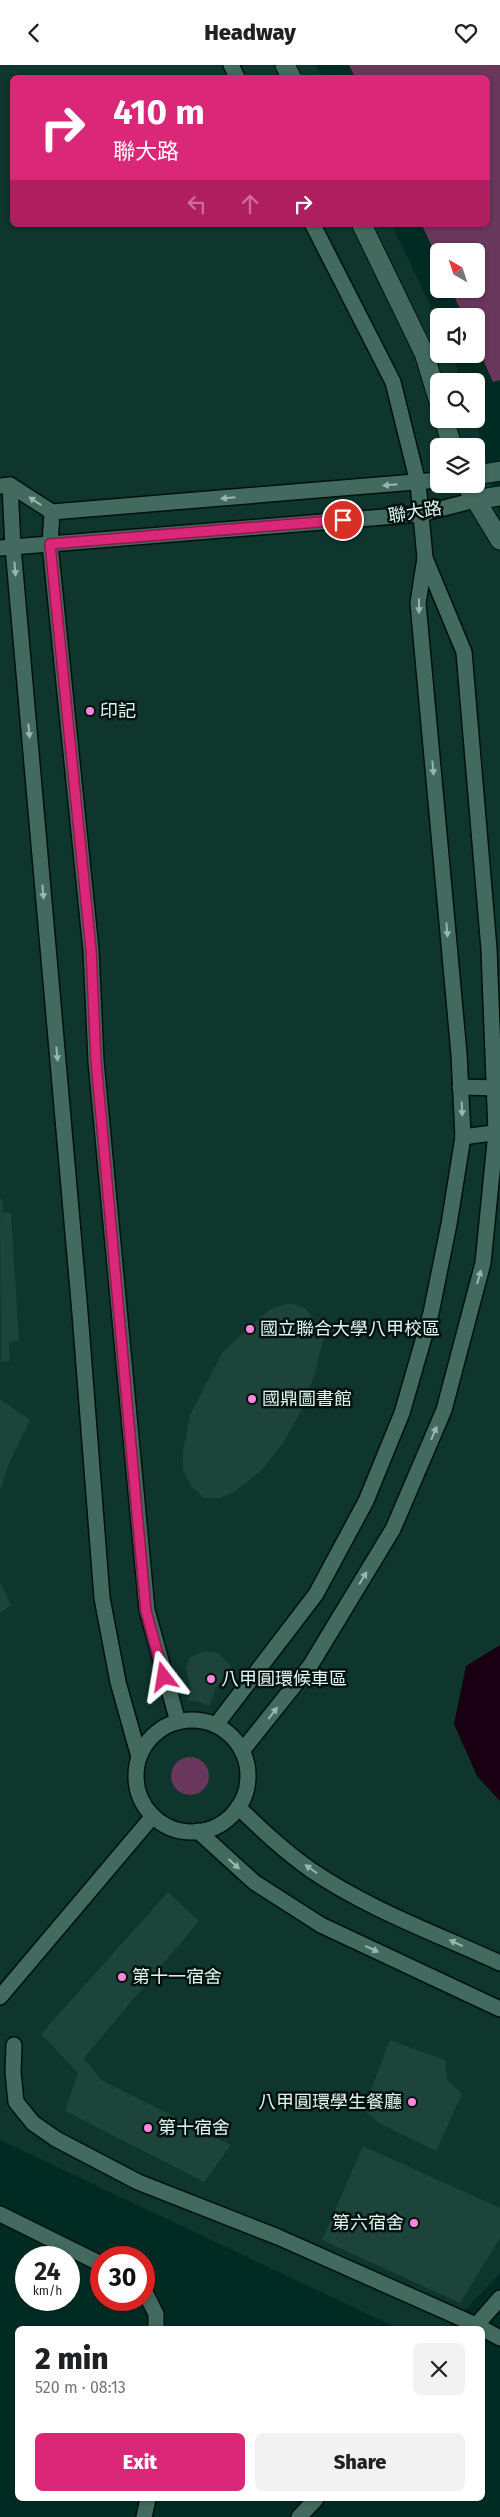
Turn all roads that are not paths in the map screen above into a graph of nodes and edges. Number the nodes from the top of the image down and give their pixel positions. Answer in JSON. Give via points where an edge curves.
{"nodes":[{"id":1,"x":314,"y":227,"type":"edge"},
{"id":2,"x":363,"y":227,"type":"edge"},
{"id":3,"x":430,"y":373,"type":"edge"},
{"id":4,"x":500,"y":471,"type":"edge"},
{"id":5,"x":485,"y":474,"type":"edge"},
{"id":6,"x":430,"y":481,"type":"edge"},
{"id":7,"x":418,"y":483,"type":"junction"},
{"id":8,"x":5,"y":485,"type":"edge"},
{"id":9,"x":468,"y":493,"type":"edge"},
{"id":10,"x":471,"y":493,"type":"edge"},
{"id":11,"x":478,"y":493,"type":"edge"},
{"id":12,"x":500,"y":496,"type":"edge"},
{"id":13,"x":52,"y":512,"type":"junction"},
{"id":14,"x":421,"y":514,"type":"junction"},
{"id":15,"x":500,"y":540,"type":"edge"},
{"id":16,"x":50,"y":544,"type":"junction"},
{"id":17,"x":6,"y":547,"type":"edge"},
{"id":18,"x":425,"y":558,"type":"junction"},
{"id":19,"x":460,"y":1087,"type":"junction"},
{"id":20,"x":497,"y":1088,"type":"edge"},
{"id":21,"x":498,"y":1132,"type":"edge"},
{"id":22,"x":463,"y":1137,"type":"junction"},
{"id":23,"x":178,"y":1722,"type":"junction"},
{"id":24,"x":216,"y":1725,"type":"junction"},
{"id":25,"x":242,"y":1751,"type":"junction"},
{"id":26,"x":139,"y":1757,"type":"junction"},
{"id":27,"x":238,"y":1807,"type":"junction"},
{"id":28,"x":153,"y":1817,"type":"junction"},
{"id":29,"x":198,"y":1831,"type":"junction"},
{"id":30,"x":500,"y":1963,"type":"edge"},
{"id":31,"x":0,"y":1997,"type":"edge"},
{"id":32,"x":500,"y":2009,"type":"edge"},
{"id":33,"x":14,"y":2045,"type":"dead end"},
{"id":34,"x":0,"y":2214,"type":"edge"},
{"id":35,"x":90,"y":2259,"type":"edge"},
{"id":36,"x":500,"y":2298,"type":"edge"},
{"id":37,"x":154,"y":2311,"type":"edge"},
{"id":38,"x":156,"y":2326,"type":"edge"},
{"id":39,"x":472,"y":2326,"type":"edge"},
{"id":40,"x":475,"y":2326,"type":"edge"},
{"id":41,"x":485,"y":2332,"type":"edge"},
{"id":42,"x":500,"y":2338,"type":"edge"},
{"id":43,"x":148,"y":2501,"type":"edge"},
{"id":44,"x":314,"y":2501,"type":"edge"},
{"id":45,"x":144,"y":2517,"type":"edge"},
{"id":46,"x":299,"y":2517,"type":"edge"}],
"edges":[{"from":1,"to":7,"type":"street","via":[[393,382]]},
{"from":2,"to":3,"type":"street","via":[[424,353]]},
{"from":4,"to":5,"type":"street"},
{"from":6,"to":7,"type":"street","name":"聯大路"},
{"from":7,"to":13,"type":"street","name":"聯大路","one_way":true},
{"from":7,"to":14,"type":"street"},
{"from":13,"to":8,"type":"street","one_way":true},
{"from":8,"to":17,"type":"street"},
{"from":9,"to":14,"type":"street","name":"聯大路"},
{"from":10,"to":15,"type":"street"},
{"from":11,"to":12,"type":"street","name":"聯大路"},
{"from":13,"to":16,"type":"street"},
{"from":14,"to":16,"type":"street","name":"聯大路"},
{"from":14,"to":18,"type":"street"},
{"from":16,"to":17,"type":"street","name":"聯大路"},
{"from":16,"to":23,"type":"street","via":[[91,950],[96,1061],[146,1611]]},
{"from":17,"to":26,"type":"street","one_way":true,"via":[[80,1313],[102,1598],[118,1682]]},
{"from":18,"to":19,"type":"street","one_way":true,"via":[[418,603]]},
{"from":18,"to":20,"type":"street","via":[[464,652],[489,949]]},
{"from":19,"to":20,"type":"street"},
{"from":19,"to":22,"type":"street","one_way":true},
{"from":20,"to":21,"type":"street"},
{"from":21,"to":22,"type":"street"},
{"from":25,"to":21,"type":"street","one_way":true,"via":[[310,1666],[393,1529],[444,1410],[483,1263]]},
{"from":22,"to":24,"type":"street","via":[[431,1313],[402,1413],[366,1501],[316,1594]]},
{"from":23,"to":24,"type":"street"},
{"from":23,"to":26,"type":"street","via":[[161,1729]]},
{"from":24,"to":25,"type":"street","via":[[231,1736]]},
{"from":25,"to":27,"type":"street","via":[[247,1770],[246,1789]]},
{"from":26,"to":28,"type":"street","via":[[138,1793]]},
{"from":27,"to":29,"type":"street","via":[[214,1827]]},
{"from":30,"to":27,"type":"street","one_way":true,"via":[[367,1902],[311,1870]]},
{"from":28,"to":29,"type":"street","via":[[174,1828]]},
{"from":28,"to":31,"type":"street"},
{"from":29,"to":32,"type":"street","one_way":true,"via":[[254,1882],[320,1925]]},
{"from":33,"to":39,"type":"street","via":[[16,2102],[33,2123],[56,2139],[138,2182],[278,2237]]},
{"from":34,"to":35,"type":"street"},
{"from":36,"to":40,"type":"street"},
{"from":37,"to":38,"type":"street"},
{"from":41,"to":42,"type":"street"},
{"from":43,"to":45,"type":"street"},
{"from":44,"to":46,"type":"street"}]}
